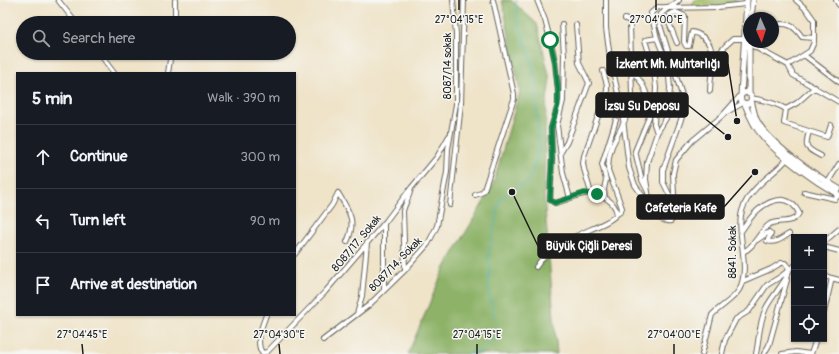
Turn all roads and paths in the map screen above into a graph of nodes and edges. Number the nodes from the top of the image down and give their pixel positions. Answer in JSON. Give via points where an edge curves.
{"nodes":[{"id":1,"x":58,"y":0,"type":"edge"},
{"id":2,"x":175,"y":0,"type":"edge"},
{"id":3,"x":453,"y":0,"type":"edge"},
{"id":4,"x":457,"y":0,"type":"edge"},
{"id":5,"x":464,"y":0,"type":"edge"},
{"id":6,"x":493,"y":0,"type":"edge"},
{"id":7,"x":537,"y":0,"type":"edge"},
{"id":8,"x":606,"y":0,"type":"edge"},
{"id":9,"x":679,"y":0,"type":"edge"},
{"id":10,"x":753,"y":0,"type":"edge"},
{"id":11,"x":796,"y":0,"type":"edge"},
{"id":12,"x":836,"y":0,"type":"edge"},
{"id":13,"x":747,"y":2,"type":"edge"},
{"id":14,"x":839,"y":5,"type":"edge"},
{"id":15,"x":668,"y":8,"type":"junction"},
{"id":16,"x":746,"y":12,"type":"edge"},
{"id":17,"x":752,"y":12,"type":"edge"},
{"id":18,"x":455,"y":13,"type":"junction"},
{"id":19,"x":71,"y":16,"type":"edge"},
{"id":20,"x":175,"y":16,"type":"edge"},
{"id":21,"x":625,"y":19,"type":"dead end"},
{"id":22,"x":562,"y":24,"type":"dead end"},
{"id":23,"x":779,"y":24,"type":"edge"},
{"id":24,"x":576,"y":25,"type":"dead end"},
{"id":25,"x":657,"y":38,"type":"junction"},
{"id":26,"x":814,"y":38,"type":"junction"},
{"id":27,"x":743,"y":39,"type":"edge"},
{"id":28,"x":677,"y":43,"type":"dead end"},
{"id":29,"x":744,"y":48,"type":"edge"},
{"id":30,"x":749,"y":48,"type":"edge"},
{"id":31,"x":758,"y":48,"type":"edge"},
{"id":32,"x":804,"y":55,"type":"junction"},
{"id":33,"x":715,"y":59,"type":"junction"},
{"id":34,"x":104,"y":60,"type":"edge"},
{"id":35,"x":170,"y":60,"type":"edge"},
{"id":36,"x":788,"y":65,"type":"junction"},
{"id":37,"x":631,"y":68,"type":"junction"},
{"id":38,"x":603,"y":71,"type":"dead end"},
{"id":39,"x":113,"y":72,"type":"edge"},
{"id":40,"x":168,"y":72,"type":"edge"},
{"id":41,"x":839,"y":82,"type":"edge"},
{"id":42,"x":815,"y":87,"type":"junction"},
{"id":43,"x":710,"y":91,"type":"dead end"},
{"id":44,"x":741,"y":95,"type":"junction"},
{"id":45,"x":750,"y":97,"type":"junction"},
{"id":46,"x":839,"y":102,"type":"edge"},
{"id":47,"x":744,"y":104,"type":"junction"},
{"id":48,"x":786,"y":109,"type":"junction"},
{"id":49,"x":722,"y":116,"type":"junction"},
{"id":50,"x":616,"y":120,"type":"dead end"},
{"id":51,"x":623,"y":125,"type":"junction"},
{"id":52,"x":831,"y":125,"type":"dead end"},
{"id":53,"x":451,"y":132,"type":"junction"},
{"id":54,"x":809,"y":132,"type":"junction"},
{"id":55,"x":657,"y":133,"type":"junction"},
{"id":56,"x":560,"y":152,"type":"junction"},
{"id":57,"x":821,"y":156,"type":"dead end"},
{"id":58,"x":788,"y":158,"type":"junction"},
{"id":59,"x":839,"y":164,"type":"edge"},
{"id":60,"x":828,"y":182,"type":"junction"},
{"id":61,"x":839,"y":182,"type":"edge"},
{"id":62,"x":411,"y":188,"type":"junction"},
{"id":63,"x":648,"y":191,"type":"junction"},
{"id":64,"x":804,"y":192,"type":"dead end"},
{"id":65,"x":591,"y":193,"type":"junction"},
{"id":66,"x":837,"y":193,"type":"edge"},
{"id":67,"x":475,"y":196,"type":"dead end"},
{"id":68,"x":570,"y":198,"type":"junction"},
{"id":69,"x":605,"y":198,"type":"junction"},
{"id":70,"x":674,"y":204,"type":"junction"},
{"id":71,"x":450,"y":205,"type":"dead end"},
{"id":72,"x":651,"y":207,"type":"junction"},
{"id":73,"x":617,"y":214,"type":"junction"},
{"id":74,"x":384,"y":224,"type":"junction"},
{"id":75,"x":839,"y":229,"type":"edge"},
{"id":76,"x":742,"y":230,"type":"junction"},
{"id":77,"x":789,"y":234,"type":"dead end"},
{"id":78,"x":827,"y":239,"type":"edge"},
{"id":79,"x":347,"y":242,"type":"dead end"},
{"id":80,"x":754,"y":242,"type":"junction"},
{"id":81,"x":368,"y":243,"type":"junction"},
{"id":82,"x":827,"y":248,"type":"edge"},
{"id":83,"x":839,"y":251,"type":"edge"},
{"id":84,"x":743,"y":252,"type":"junction"},
{"id":85,"x":296,"y":253,"type":"edge"},
{"id":86,"x":536,"y":267,"type":"dead end"},
{"id":87,"x":791,"y":267,"type":"edge"},
{"id":88,"x":791,"y":269,"type":"edge"},
{"id":89,"x":405,"y":270,"type":"junction"},
{"id":90,"x":792,"y":270,"type":"edge"},
{"id":91,"x":827,"y":277,"type":"edge"},
{"id":92,"x":787,"y":278,"type":"junction"},
{"id":93,"x":832,"y":278,"type":"junction"},
{"id":94,"x":839,"y":280,"type":"edge"},
{"id":95,"x":743,"y":281,"type":"junction"},
{"id":96,"x":384,"y":290,"type":"junction"},
{"id":97,"x":825,"y":306,"type":"edge"},
{"id":98,"x":357,"y":314,"type":"junction"},
{"id":99,"x":266,"y":316,"type":"edge"},
{"id":100,"x":323,"y":340,"type":"dead end"},
{"id":101,"x":815,"y":342,"type":"edge"},
{"id":102,"x":702,"y":354,"type":"edge"},
{"id":103,"x":722,"y":354,"type":"edge"},
{"id":104,"x":756,"y":354,"type":"edge"},
{"id":105,"x":764,"y":354,"type":"edge"},
{"id":106,"x":782,"y":354,"type":"edge"},
{"id":107,"x":811,"y":354,"type":"edge"}],
"edges":[{"from":1,"to":19,"type":"street"},
{"from":2,"to":20,"type":"street"},
{"from":3,"to":18,"type":"street","name":"8087/14 sokak"},
{"from":4,"to":18,"type":"street"},
{"from":5,"to":71,"type":"street","via":[[461,104]]},
{"from":6,"to":67,"type":"street","via":[[514,99],[484,190]]},
{"from":7,"to":68,"type":"street","via":[[552,47],[558,91],[558,105],[551,128],[550,200],[555,203]]},
{"from":8,"to":51,"type":"street","via":[[610,58]]},
{"from":9,"to":15,"type":"street"},
{"from":10,"to":17,"type":"street"},
{"from":11,"to":26,"type":"street","via":[[814,20]]},
{"from":12,"to":14,"type":"street"},
{"from":13,"to":15,"type":"street","via":[[718,7]]},
{"from":13,"to":16,"type":"street"},
{"from":15,"to":25,"type":"street","via":[[658,7],[651,13]]},
{"from":15,"to":70,"type":"street","via":[[661,14],[659,22],[682,95],[683,114],[663,170],[664,182]]},
{"from":18,"to":53,"type":"street","name":"8087/14 sokak","via":[[456,104]]},
{"from":21,"to":37,"type":"street","via":[[630,21]]},
{"from":22,"to":56,"type":"street","via":[[563,102],[557,125]]},
{"from":23,"to":26,"type":"street","via":[[796,28],[802,37]]},
{"from":24,"to":56,"type":"street","via":[[579,63],[589,83],[567,142]]},
{"from":25,"to":55,"type":"street","via":[[668,66],[670,88],[668,114]]},
{"from":25,"to":55,"type":"street","via":[[645,40],[654,70],[654,124]]},
{"from":26,"to":32,"type":"street","via":[[810,51]]},
{"from":27,"to":33,"type":"street","via":[[733,39],[724,46]]},
{"from":28,"to":33,"type":"street","via":[[669,23],[670,14],[676,12],[685,16],[686,46],[689,46],[692,32],[700,34],[710,46],[711,55]]},
{"from":29,"to":44,"type":"street"},
{"from":30,"to":45,"type":"street"},
{"from":31,"to":36,"type":"street"},
{"from":32,"to":36,"type":"street"},
{"from":32,"to":41,"type":"street"},
{"from":33,"to":43,"type":"street"},
{"from":34,"to":39,"type":"street"},
{"from":35,"to":40,"type":"street"},
{"from":36,"to":42,"type":"street","via":[[793,75]]},
{"from":37,"to":51,"type":"street","via":[[632,95]]},
{"from":37,"to":63,"type":"street","via":[[641,82],[649,102],[649,117],[635,151],[642,180]]},
{"from":38,"to":65,"type":"street","via":[[607,90],[583,163]]},
{"from":42,"to":46,"type":"street"},
{"from":42,"to":48,"type":"street"},
{"from":44,"to":45,"type":"street","via":[[744,93]]},
{"from":44,"to":47,"type":"street"},
{"from":44,"to":49,"type":"street"},
{"from":45,"to":47,"type":"street","via":[[748,103]]},
{"from":45,"to":48,"type":"street","via":[[772,102]]},
{"from":45,"to":58,"type":"street","via":[[757,120]]},
{"from":47,"to":49,"type":"street"},
{"from":47,"to":58,"type":"street","via":[[761,135]]},
{"from":48,"to":54,"type":"street","via":[[784,123]]},
{"from":49,"to":70,"type":"street","via":[[692,141],[676,160],[673,173]]},
{"from":50,"to":69,"type":"street","via":[[602,164],[606,180]]},
{"from":51,"to":72,"type":"street","via":[[629,168],[635,185]]},
{"from":51,"to":73,"type":"street","via":[[612,146],[608,170],[622,208]]},
{"from":52,"to":54,"type":"street","via":[[827,137]]},
{"from":53,"to":62,"type":"street","name":"8087/17. Sokak","via":[[437,157]]},
{"from":53,"to":89,"type":"street","name":"8087/14. Sokak","via":[[437,226],[428,244]]},
{"from":54,"to":57,"type":"street","via":[[806,147]]},
{"from":55,"to":63,"type":"street","via":[[647,162]]},
{"from":56,"to":68,"type":"street"},
{"from":58,"to":60,"type":"street"},
{"from":58,"to":66,"type":"street"},
{"from":58,"to":76,"type":"street","name":"8841. Sokak","via":[[749,197],[741,215]]},
{"from":59,"to":60,"type":"street"},
{"from":60,"to":66,"type":"street"},
{"from":61,"to":66,"type":"street"},
{"from":62,"to":74,"type":"street","name":"8087/17. Sokak"},
{"from":62,"to":89,"type":"street","via":[[403,211]]},
{"from":63,"to":72,"type":"street"},
{"from":64,"to":66,"type":"street","via":[[835,199]]},
{"from":65,"to":68,"type":"street"},
{"from":65,"to":69,"type":"street"},
{"from":69,"to":73,"type":"street","via":[[615,206]]},
{"from":70,"to":72,"type":"street","via":[[675,215],[668,221],[660,219]]},
{"from":73,"to":86,"type":"street","via":[[608,222],[550,251]]},
{"from":74,"to":81,"type":"street","name":"8087/17. Sokak"},
{"from":74,"to":96,"type":"street"},
{"from":75,"to":78,"type":"street"},
{"from":76,"to":80,"type":"street","via":[[758,210],[776,200],[787,200],[796,206],[799,213],[797,218],[769,225]]},
{"from":76,"to":84,"type":"street","name":"8841. Sokak"},
{"from":77,"to":80,"type":"street","via":[[774,243],[767,241],[771,234],[769,232]]},
{"from":79,"to":85,"type":"street","via":[[352,232],[352,221],[349,210],[338,193]]},
{"from":80,"to":84,"type":"street","via":[[749,250]]},
{"from":81,"to":98,"type":"street","via":[[362,296]]},
{"from":81,"to":99,"type":"street","name":"8087/17. Sokak","via":[[326,292],[267,352],[262,353],[259,347]]},
{"from":82,"to":83,"type":"street"},
{"from":84,"to":95,"type":"street","name":"8841. Sokak"},
{"from":87,"to":95,"type":"street","via":[[781,263]]},
{"from":88,"to":103,"type":"street","via":[[767,286],[750,311],[736,319],[724,340]]},
{"from":89,"to":96,"type":"street","name":"8087/14. Sokak"},
{"from":90,"to":92,"type":"street"},
{"from":91,"to":93,"type":"street"},
{"from":92,"to":104,"type":"street","via":[[766,308]]},
{"from":92,"to":105,"type":"street","via":[[769,345]]},
{"from":93,"to":94,"type":"street"},
{"from":93,"to":97,"type":"street"},
{"from":95,"to":102,"type":"street","name":"8841. Sokak","via":[[730,300],[712,315]]},
{"from":96,"to":98,"type":"street","name":"8087/14. Sokak"},
{"from":98,"to":100,"type":"street","name":"8087/14. Sokak"},
{"from":101,"to":107,"type":"street"},
{"from":106,"to":107,"type":"street"}]}
